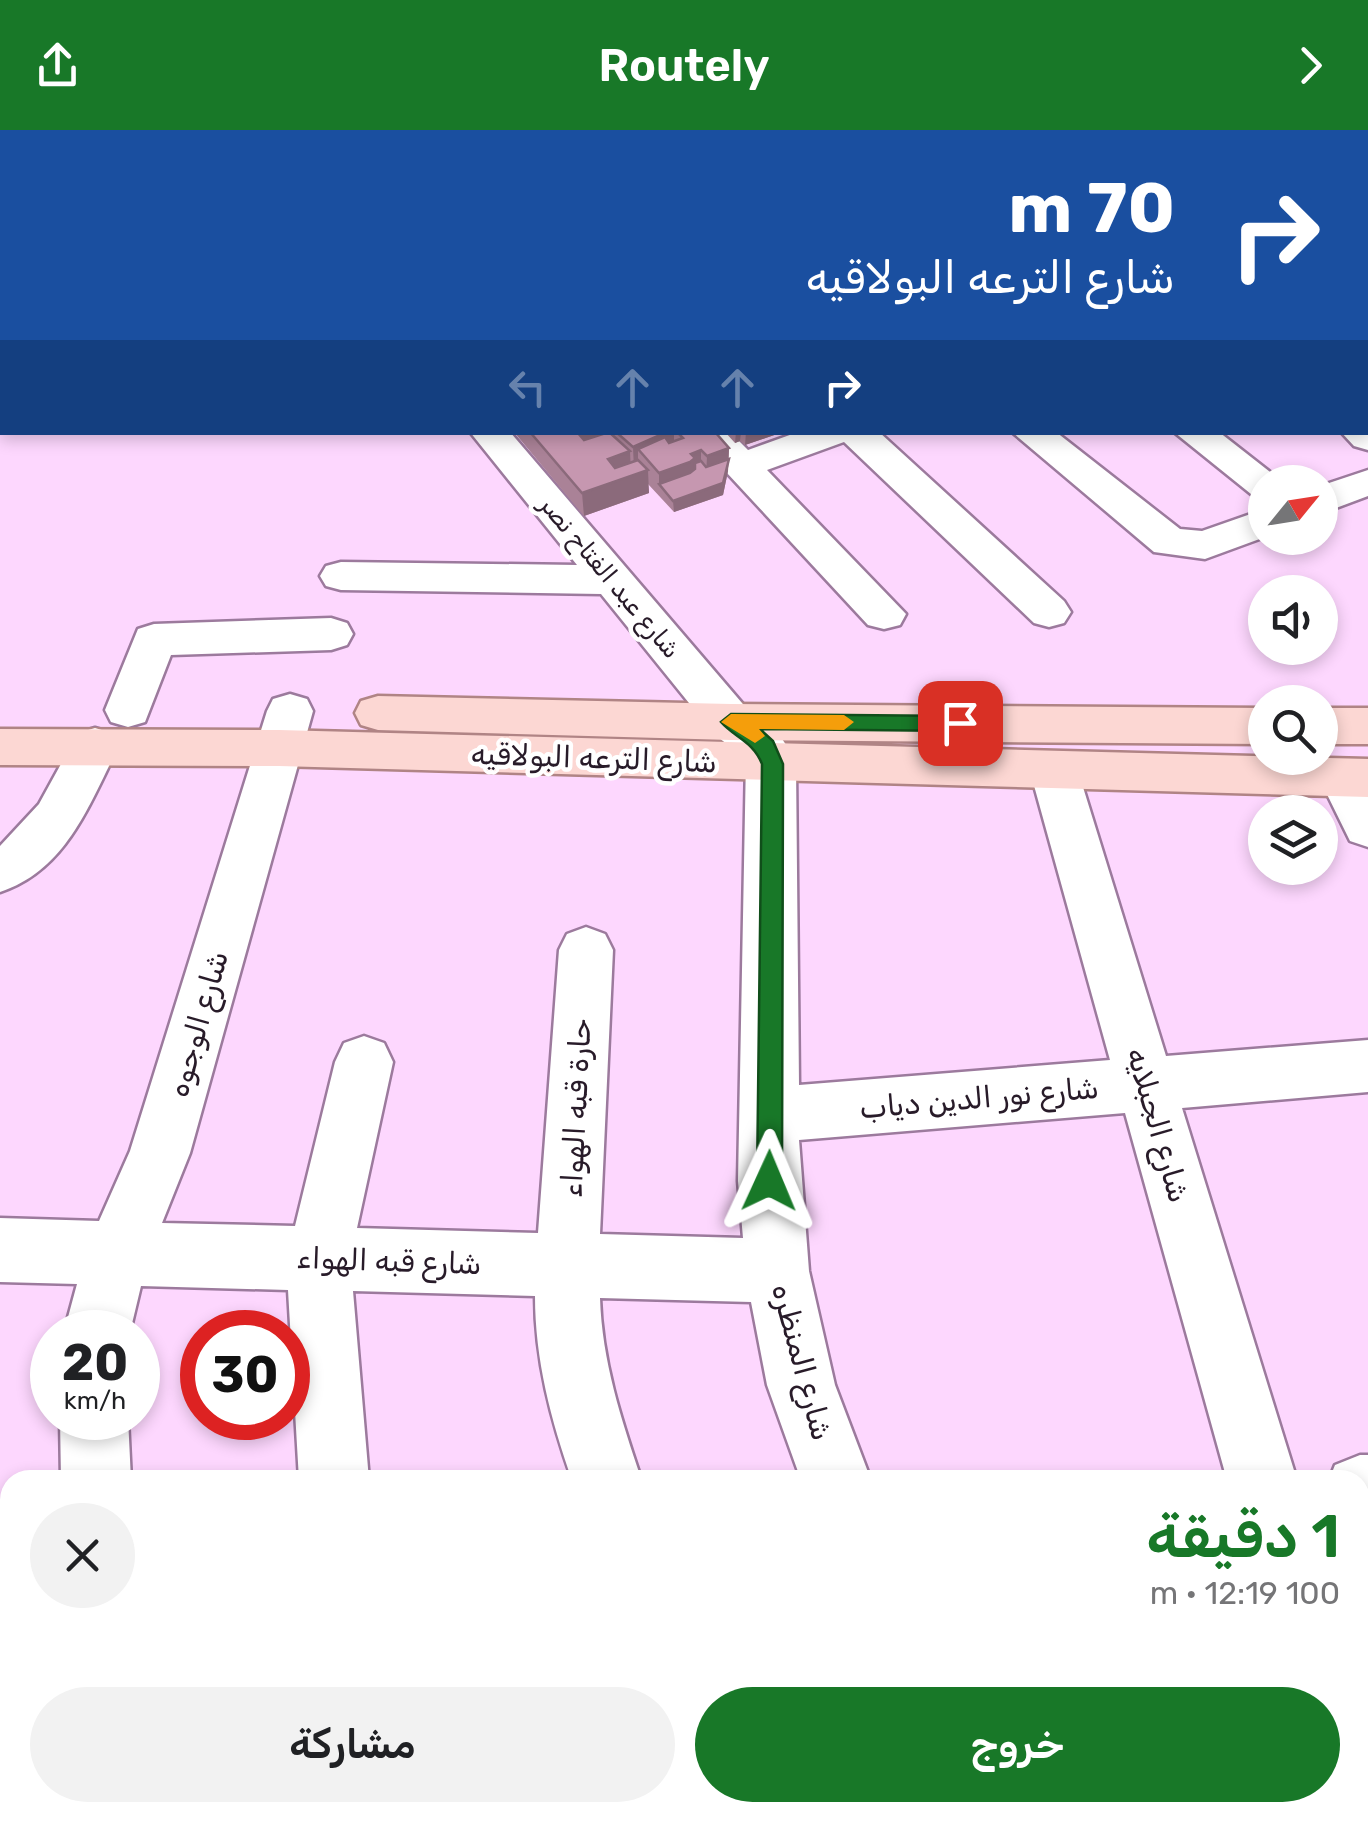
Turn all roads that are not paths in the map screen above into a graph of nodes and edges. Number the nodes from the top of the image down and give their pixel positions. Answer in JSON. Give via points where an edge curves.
{"nodes":[{"id":1,"x":492,"y":435,"type":"edge"},
{"id":2,"x":711,"y":435,"type":"edge"},
{"id":3,"x":828,"y":435,"type":"edge"},
{"id":4,"x":859,"y":435,"type":"edge"},
{"id":5,"x":1035,"y":435,"type":"edge"},
{"id":6,"x":1196,"y":435,"type":"edge"},
{"id":7,"x":741,"y":466,"type":"junction"},
{"id":8,"x":1248,"y":473,"type":"edge"},
{"id":9,"x":1368,"y":482,"type":"edge"},
{"id":10,"x":1338,"y":494,"type":"edge"},
{"id":11,"x":1248,"y":529,"type":"edge"},
{"id":12,"x":341,"y":576,"type":"dead end"},
{"id":13,"x":613,"y":580,"type":"junction"},
{"id":14,"x":1049,"y":612,"type":"dead end"},
{"id":15,"x":884,"y":614,"type":"dead end"},
{"id":16,"x":331,"y":634,"type":"dead end"},
{"id":17,"x":0,"y":708,"type":"edge"},
{"id":18,"x":128,"y":710,"type":"junction"},
{"id":19,"x":731,"y":722,"type":"junction"},
{"id":20,"x":1248,"y":726,"type":"edge"},
{"id":21,"x":1338,"y":726,"type":"edge"},
{"id":22,"x":1368,"y":726,"type":"edge"},
{"id":23,"x":285,"y":730,"type":"junction"},
{"id":24,"x":0,"y":746,"type":"edge"},
{"id":25,"x":96,"y":746,"type":"junction"},
{"id":26,"x":772,"y":764,"type":"junction"},
{"id":27,"x":1054,"y":771,"type":"junction"},
{"id":28,"x":1355,"y":778,"type":"edge"},
{"id":29,"x":1368,"y":827,"type":"edge"},
{"id":30,"x":0,"y":872,"type":"edge"},
{"id":31,"x":586,"y":950,"type":"dead end"},
{"id":32,"x":364,"y":1062,"type":"dead end"},
{"id":33,"x":1368,"y":1066,"type":"edge"},
{"id":34,"x":1147,"y":1084,"type":"junction"},
{"id":35,"x":770,"y":1115,"type":"junction"},
{"id":36,"x":0,"y":1250,"type":"edge"},
{"id":37,"x":118,"y":1254,"type":"junction"},
{"id":38,"x":318,"y":1260,"type":"junction"},
{"id":39,"x":567,"y":1266,"type":"junction"},
{"id":40,"x":778,"y":1271,"type":"junction"},
{"id":41,"x":103,"y":1310,"type":"edge"},
{"id":42,"x":95,"y":1440,"type":"edge"},
{"id":43,"x":96,"y":1470,"type":"edge"},
{"id":44,"x":333,"y":1470,"type":"edge"},
{"id":45,"x":603,"y":1470,"type":"edge"},
{"id":46,"x":832,"y":1470,"type":"edge"},
{"id":47,"x":1259,"y":1470,"type":"edge"}],
"edges":[{"from":1,"to":13,"type":"street","name":"شارع عبد الفتاح نصر"},
{"from":2,"to":7,"type":"street"},
{"from":3,"to":7,"type":"street"},
{"from":4,"to":14,"type":"street"},
{"from":5,"to":11,"type":"street","via":[[1169,542],[1206,545]]},
{"from":6,"to":8,"type":"street"},
{"from":7,"to":15,"type":"street"},
{"from":9,"to":10,"type":"street"},
{"from":12,"to":13,"type":"street"},
{"from":13,"to":19,"type":"street","name":"شارع عبد الفتاح نصر"},
{"from":16,"to":18,"type":"street","via":[[154,640]]},
{"from":17,"to":18,"type":"main road","name":"شارع الترعه البولاقيه"},
{"from":18,"to":23,"type":"main road","name":"شارع الترعه البولاقيه"},
{"from":19,"to":20,"type":"main road","name":"شارع الترعه البولاقيه"},
{"from":19,"to":23,"type":"main road","name":"شارع الترعه البولاقيه"},
{"from":19,"to":26,"type":"street","via":[[758,739]]},
{"from":21,"to":22,"type":"main road"},
{"from":23,"to":25,"type":"main road","name":"شارع الترعه البولاقيه"},
{"from":23,"to":26,"type":"main road","name":"شارع الترعه البولاقيه"},
{"from":23,"to":37,"type":"street","name":"شارع الوجوه","via":[[160,1154]]},
{"from":24,"to":25,"type":"main road","name":"شارع الترعه البولاقيه"},
{"from":25,"to":30,"type":"street","via":[[40,840]]},
{"from":26,"to":27,"type":"main road","name":"شارع الترعه البولاقيه"},
{"from":26,"to":35,"type":"street","name":"شارع المنظره"},
{"from":27,"to":28,"type":"main road","name":"شارع الترعه البولاقيه"},
{"from":27,"to":34,"type":"street","name":"شارع الجبلايه"},
{"from":28,"to":29,"type":"street"},
{"from":31,"to":39,"type":"street","name":"حارة قبه الهواء"},
{"from":32,"to":38,"type":"street"},
{"from":33,"to":34,"type":"street","name":"شارع نور الدين دياب"},
{"from":34,"to":35,"type":"street","name":"شارع نور الدين دياب"},
{"from":34,"to":47,"type":"street","name":"شارع الجبلايه"},
{"from":35,"to":40,"type":"street","name":"شارع المنظره"},
{"from":36,"to":37,"type":"street","name":"شارع قبه الهواء"},
{"from":37,"to":38,"type":"street","name":"شارع قبه الهواء"},
{"from":37,"to":41,"type":"street","name":"شارع الوجوه"},
{"from":38,"to":39,"type":"street","name":"شارع قبه الهواء"},
{"from":38,"to":44,"type":"street"},
{"from":39,"to":40,"type":"street","name":"شارع قبه الهواء"},
{"from":39,"to":45,"type":"street","name":"حارة قبه الهواء","via":[[580,1401]]},
{"from":40,"to":46,"type":"street","name":"شارع المنظره","via":[[802,1385]]},
{"from":42,"to":43,"type":"street"}]}
